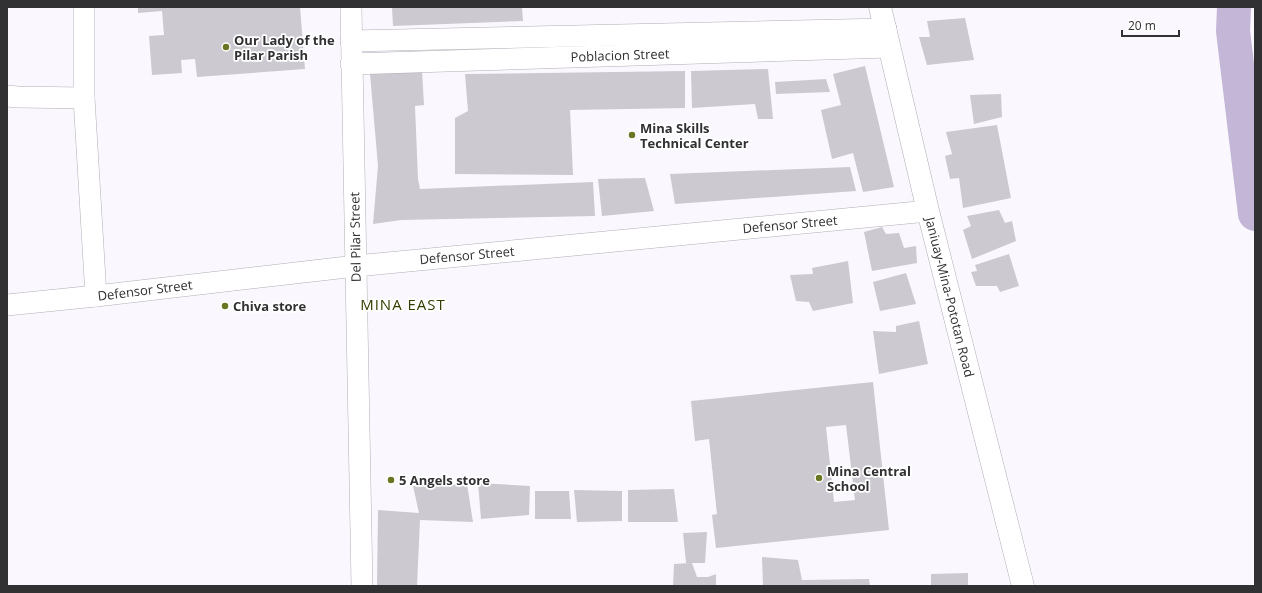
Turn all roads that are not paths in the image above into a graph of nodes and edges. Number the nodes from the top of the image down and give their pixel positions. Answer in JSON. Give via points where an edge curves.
{"nodes":[{"id":1,"x":84,"y":7,"type":"edge"},
{"id":2,"x":351,"y":7,"type":"edge"},
{"id":3,"x":880,"y":7,"type":"edge"},
{"id":4,"x":888,"y":38,"type":"junction"},
{"id":5,"x":351,"y":41,"type":"junction"},
{"id":6,"x":351,"y":64,"type":"junction"},
{"id":7,"x":7,"y":96,"type":"edge"},
{"id":8,"x":84,"y":98,"type":"junction"},
{"id":9,"x":928,"y":211,"type":"junction"},
{"id":10,"x":356,"y":266,"type":"junction"},
{"id":11,"x":96,"y":296,"type":"junction"},
{"id":12,"x":7,"y":305,"type":"edge"},
{"id":13,"x":362,"y":586,"type":"edge"},
{"id":14,"x":1023,"y":586,"type":"edge"}],
"edges":[{"from":1,"to":8,"type":"street"},
{"from":2,"to":5,"type":"street","name":"Del Pilar Street"},
{"from":3,"to":4,"type":"main road","name":"Janiuay-Mina-Pototan Road"},
{"from":4,"to":5,"type":"street","name":"Poblacion Street"},
{"from":4,"to":6,"type":"street","name":"Poblacion Street"},
{"from":4,"to":9,"type":"main road","name":"Janiuay-Mina-Pototan Road"},
{"from":5,"to":6,"type":"street","name":"Del Pilar Street"},
{"from":6,"to":10,"type":"street","name":"Del Pilar Street"},
{"from":7,"to":8,"type":"street"},
{"from":8,"to":11,"type":"street"},
{"from":9,"to":10,"type":"street","name":"Defensor Street"},
{"from":9,"to":14,"type":"main road","name":"Janiuay-Mina-Pototan Road"},
{"from":10,"to":11,"type":"street","name":"Defensor Street"},
{"from":10,"to":13,"type":"street","name":"Del Pilar Street"},
{"from":11,"to":12,"type":"street","name":"Defensor Street"}]}
